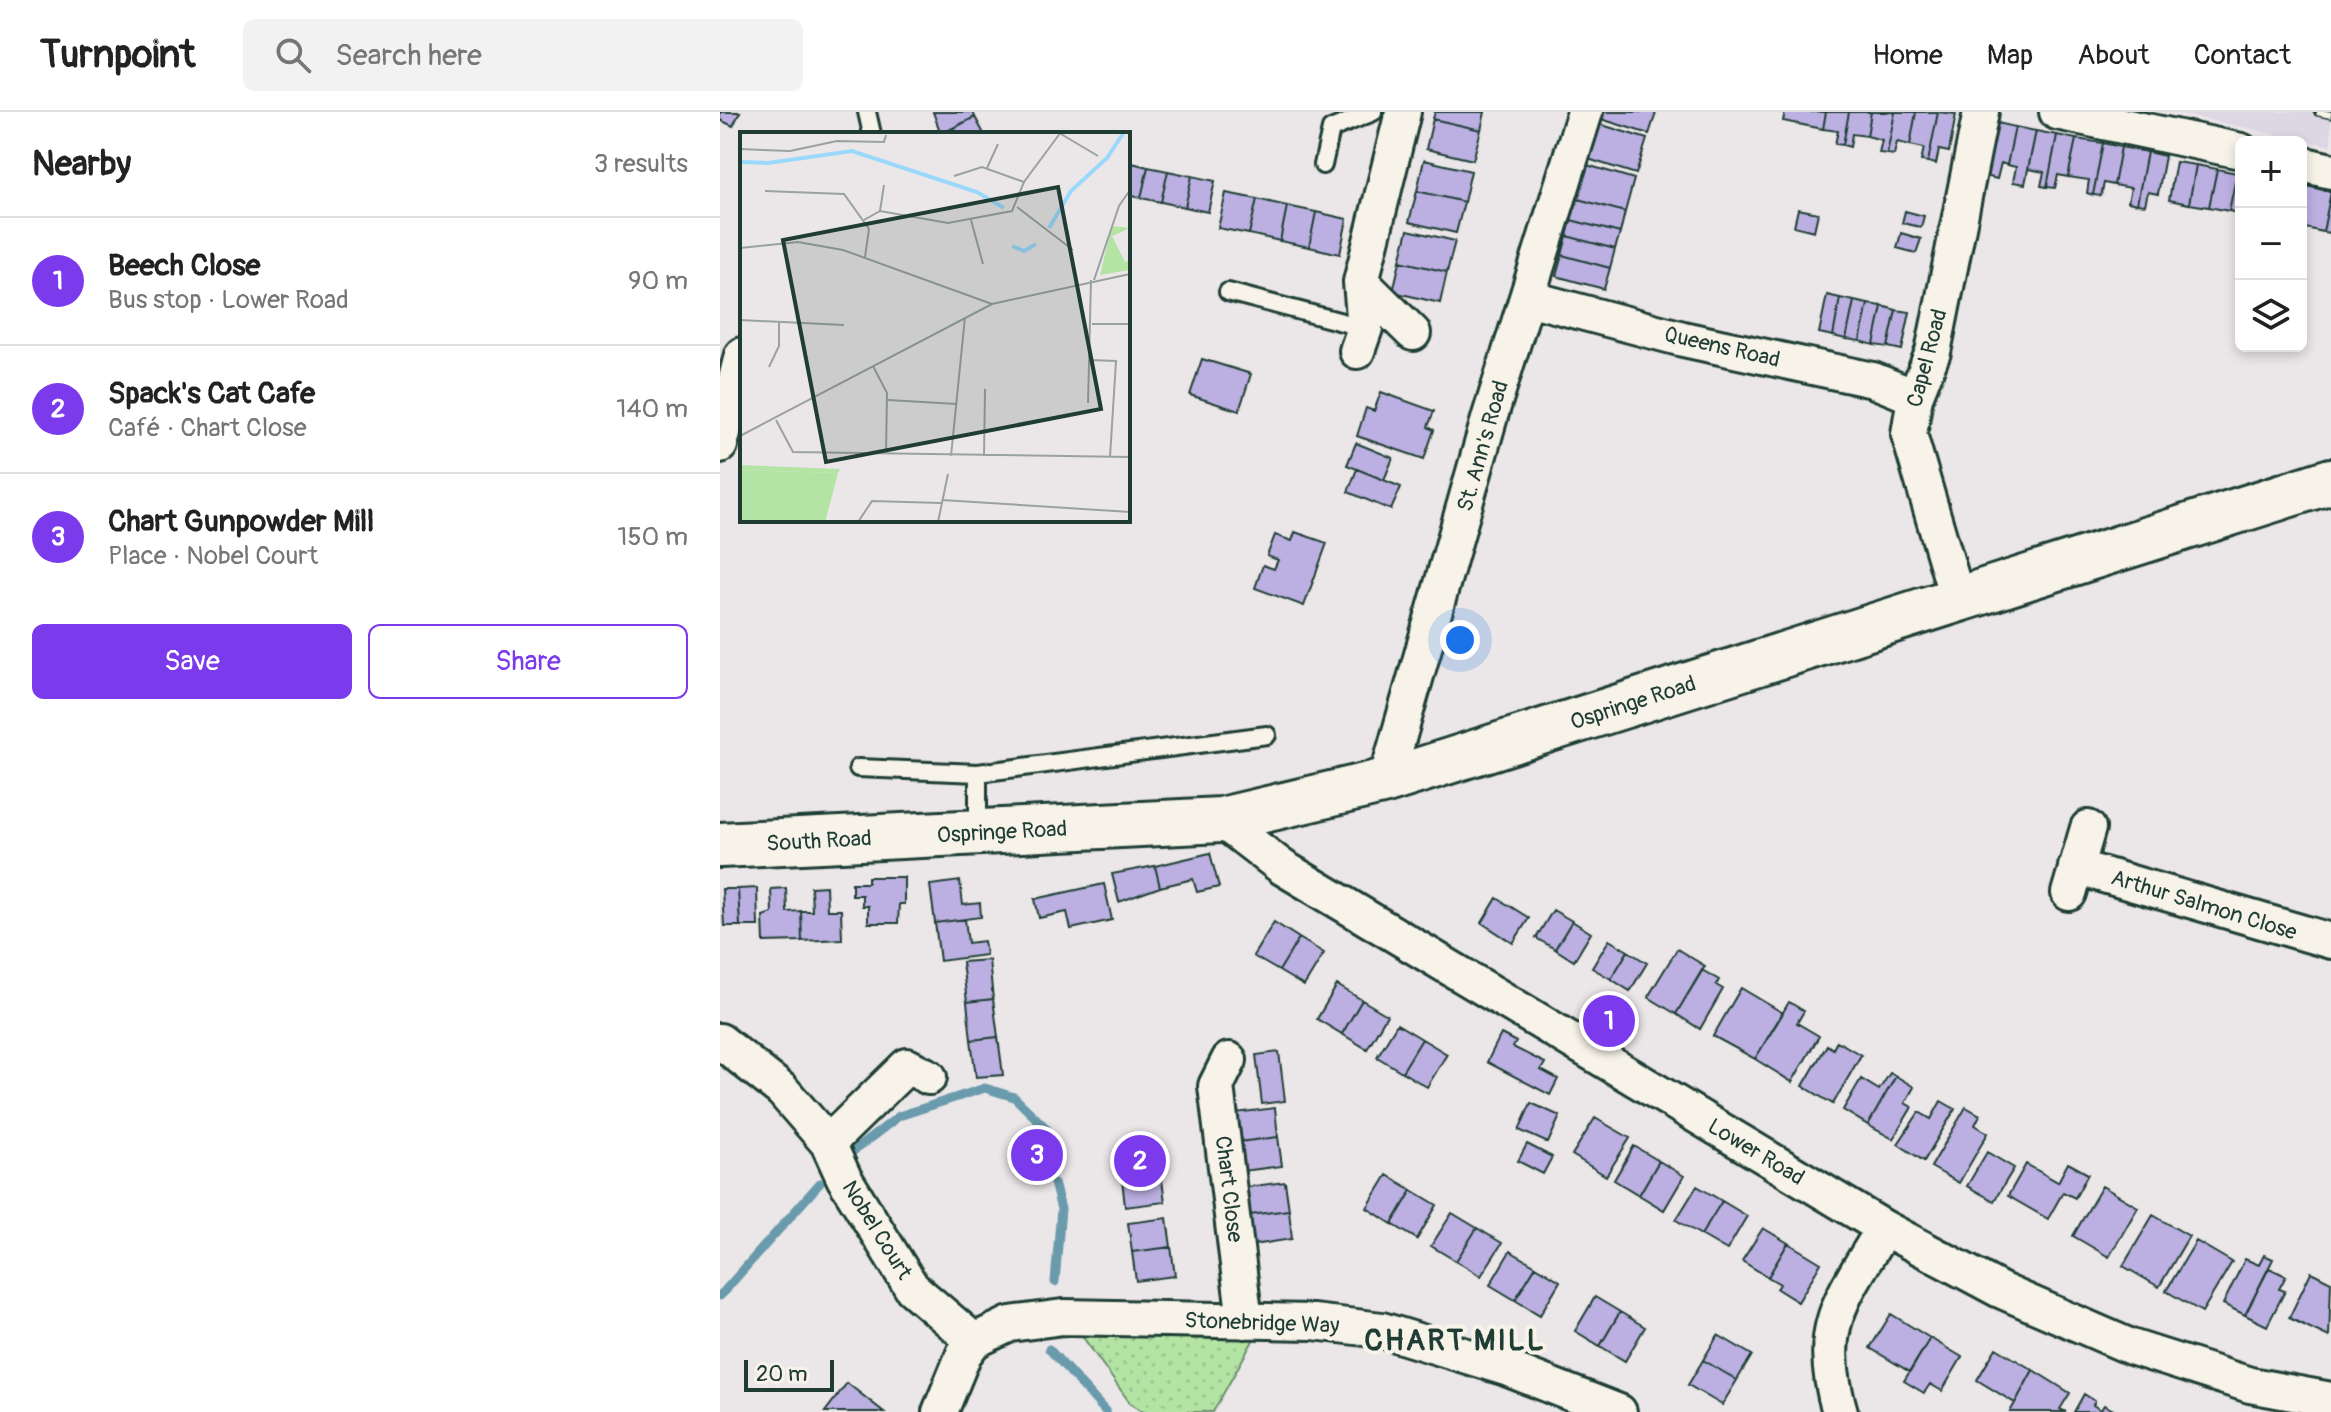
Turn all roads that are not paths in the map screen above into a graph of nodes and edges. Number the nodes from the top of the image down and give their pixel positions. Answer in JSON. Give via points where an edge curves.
{"nodes":[{"id":1,"x":867,"y":112,"type":"edge"},
{"id":2,"x":1373,"y":112,"type":"edge"},
{"id":3,"x":1395,"y":112,"type":"edge"},
{"id":4,"x":1402,"y":112,"type":"edge"},
{"id":5,"x":1585,"y":112,"type":"edge"},
{"id":6,"x":1981,"y":112,"type":"edge"},
{"id":7,"x":2057,"y":112,"type":"edge"},
{"id":8,"x":872,"y":132,"type":"edge"},
{"id":9,"x":2235,"y":150,"type":"edge"},
{"id":10,"x":1323,"y":165,"type":"dead end"},
{"id":11,"x":2307,"y":165,"type":"edge"},
{"id":12,"x":2331,"y":171,"type":"edge"},
{"id":13,"x":1361,"y":282,"type":"junction"},
{"id":14,"x":1228,"y":292,"type":"dead end"},
{"id":15,"x":1528,"y":298,"type":"junction"},
{"id":16,"x":1413,"y":333,"type":"dead end"},
{"id":17,"x":1361,"y":339,"type":"joint"},
{"id":18,"x":740,"y":360,"type":"edge"},
{"id":19,"x":1915,"y":397,"type":"junction"},
{"id":20,"x":726,"y":398,"type":"edge"},
{"id":21,"x":720,"y":445,"type":"edge"},
{"id":22,"x":2331,"y":481,"type":"edge"},
{"id":23,"x":1958,"y":601,"type":"junction"},
{"id":24,"x":1267,"y":735,"type":"dead end"},
{"id":25,"x":858,"y":768,"type":"dead end"},
{"id":26,"x":978,"y":773,"type":"junction"},
{"id":27,"x":1386,"y":781,"type":"junction"},
{"id":28,"x":1221,"y":820,"type":"junction"},
{"id":29,"x":2088,"y":828,"type":"dead end"},
{"id":30,"x":978,"y":831,"type":"junction"},
{"id":31,"x":918,"y":836,"type":"joint"},
{"id":32,"x":720,"y":845,"type":"edge"},
{"id":33,"x":2331,"y":941,"type":"edge"},
{"id":34,"x":720,"y":1041,"type":"edge"},
{"id":35,"x":1229,"y":1060,"type":"dead end"},
{"id":36,"x":929,"y":1077,"type":"dead end"},
{"id":37,"x":828,"y":1143,"type":"junction"},
{"id":38,"x":1884,"y":1228,"type":"junction"},
{"id":39,"x":1245,"y":1321,"type":"junction"},
{"id":40,"x":974,"y":1341,"type":"junction"},
{"id":41,"x":2331,"y":1400,"type":"edge"},
{"id":42,"x":940,"y":1412,"type":"edge"},
{"id":43,"x":1619,"y":1412,"type":"edge"},
{"id":44,"x":1840,"y":1412,"type":"edge"}],
"edges":[{"from":1,"to":8,"type":"lane"},
{"from":2,"to":10,"type":"lane","via":[[1331,129]]},
{"from":3,"to":4,"type":"lane"},
{"from":4,"to":13,"type":"street"},
{"from":5,"to":15,"type":"street","name":"St. Ann's Road"},
{"from":6,"to":19,"type":"street","name":"Capel Road","via":[[1933,352]]},
{"from":7,"to":9,"type":"street"},
{"from":11,"to":12,"type":"street"},
{"from":13,"to":16,"type":"street"},
{"from":13,"to":17,"type":"street"},
{"from":14,"to":17,"type":"lane"},
{"from":15,"to":19,"type":"street","name":"Queens Road","via":[[1683,339],[1873,380]]},
{"from":15,"to":27,"type":"street","name":"St. Ann's Road"},
{"from":18,"to":20,"type":"street"},
{"from":19,"to":23,"type":"street","name":"Capel Road","via":[[1909,434]]},
{"from":20,"to":21,"type":"street"},
{"from":22,"to":23,"type":"main road","name":"Ospringe Road"},
{"from":23,"to":27,"type":"main road","name":"Ospringe Road"},
{"from":24,"to":26,"type":"lane"},
{"from":25,"to":26,"type":"lane"},
{"from":26,"to":30,"type":"lane"},
{"from":27,"to":28,"type":"main road","name":"Ospringe Road"},
{"from":28,"to":30,"type":"main road","name":"Ospringe Road"},
{"from":28,"to":38,"type":"street","name":"Lower Road","via":[[1282,867]]},
{"from":29,"to":33,"type":"street","name":"Arthur Salmon Close","via":[[2072,880]]},
{"from":30,"to":31,"type":"main road","name":"Ospringe Road"},
{"from":31,"to":32,"type":"main road","name":"South Road"},
{"from":34,"to":37,"type":"street","name":"Nobel Court","via":[[782,1090]]},
{"from":35,"to":39,"type":"street","name":"Chart Close","via":[[1216,1086]]},
{"from":36,"to":37,"type":"street","via":[[907,1066]]},
{"from":37,"to":40,"type":"street","name":"Nobel Court","via":[[912,1288]]},
{"from":38,"to":41,"type":"street","name":"Lower Road","via":[[2000,1290],[2131,1347],[2250,1385]]},
{"from":38,"to":44,"type":"street","via":[[1840,1302],[1828,1339],[1830,1380]]},
{"from":39,"to":40,"type":"street","name":"Stonebridge Way","via":[[1063,1317],[1010,1324]]},
{"from":39,"to":43,"type":"street","name":"Stonebridge Way","via":[[1382,1330],[1506,1368]]},
{"from":40,"to":42,"type":"street"}]}
